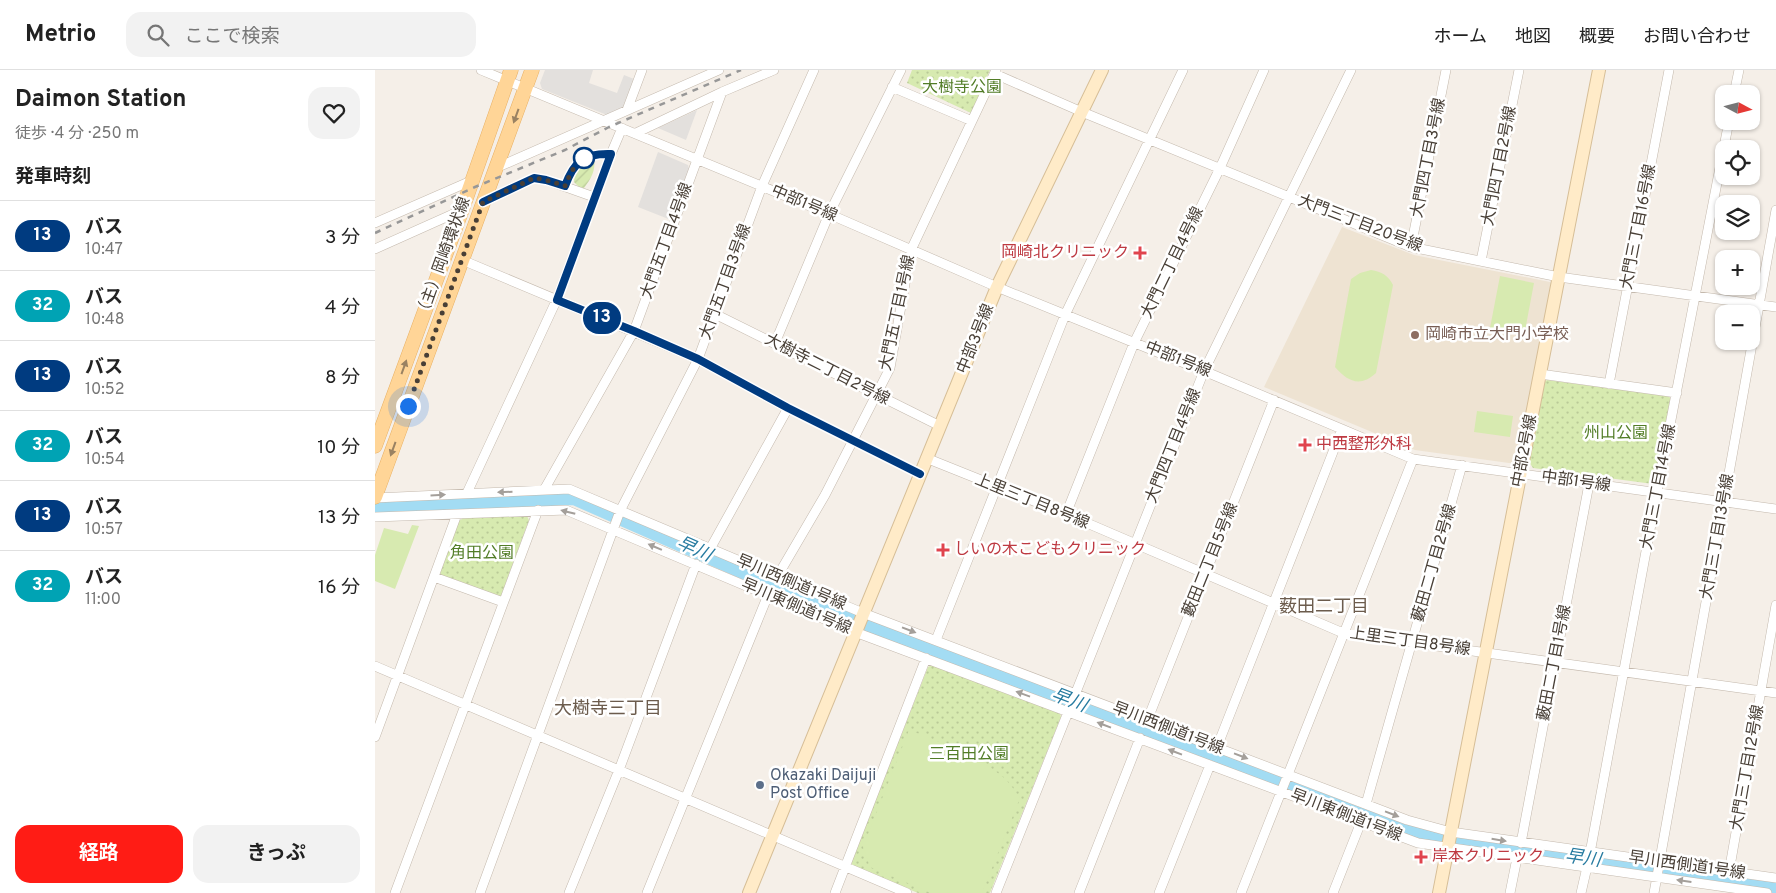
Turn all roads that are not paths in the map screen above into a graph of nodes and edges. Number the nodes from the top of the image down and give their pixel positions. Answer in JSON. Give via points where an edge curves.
{"nodes":[{"id":1,"x":481,"y":70,"type":"edge"},
{"id":2,"x":532,"y":70,"type":"edge"},
{"id":3,"x":642,"y":70,"type":"edge"},
{"id":4,"x":719,"y":70,"type":"edge"},
{"id":5,"x":774,"y":70,"type":"edge"},
{"id":6,"x":813,"y":70,"type":"edge"},
{"id":7,"x":901,"y":70,"type":"edge"},
{"id":8,"x":1102,"y":70,"type":"edge"},
{"id":9,"x":1183,"y":70,"type":"edge"},
{"id":10,"x":1264,"y":70,"type":"edge"},
{"id":11,"x":1351,"y":70,"type":"edge"},
{"id":12,"x":1446,"y":70,"type":"edge"},
{"id":13,"x":1519,"y":70,"type":"edge"},
{"id":14,"x":1599,"y":70,"type":"edge"},
{"id":15,"x":1669,"y":70,"type":"edge"},
{"id":16,"x":1739,"y":70,"type":"edge"},
{"id":17,"x":996,"y":72,"type":"edge"},
{"id":18,"x":509,"y":75,"type":"edge"},
{"id":19,"x":1736,"y":85,"type":"edge"},
{"id":20,"x":892,"y":87,"type":"junction"},
{"id":21,"x":526,"y":88,"type":"junction"},
{"id":22,"x":722,"y":92,"type":"junction"},
{"id":23,"x":627,"y":110,"type":"junction"},
{"id":24,"x":1082,"y":112,"type":"junction"},
{"id":25,"x":604,"y":121,"type":"junction"},
{"id":26,"x":972,"y":121,"type":"junction"},
{"id":27,"x":622,"y":128,"type":"junction"},
{"id":28,"x":1727,"y":130,"type":"edge"},
{"id":29,"x":636,"y":133,"type":"junction"},
{"id":30,"x":1150,"y":140,"type":"junction"},
{"id":31,"x":611,"y":154,"type":"junction"},
{"id":32,"x":697,"y":159,"type":"junction"},
{"id":33,"x":496,"y":168,"type":"junction"},
{"id":34,"x":1220,"y":168,"type":"junction"},
{"id":35,"x":473,"y":180,"type":"junction"},
{"id":36,"x":565,"y":186,"type":"junction"},
{"id":37,"x":762,"y":186,"type":"junction"},
{"id":38,"x":1289,"y":196,"type":"junction"},
{"id":39,"x":594,"y":198,"type":"junction"},
{"id":40,"x":483,"y":202,"type":"junction"},
{"id":41,"x":462,"y":210,"type":"junction"},
{"id":42,"x":1776,"y":210,"type":"edge"},
{"id":43,"x":829,"y":214,"type":"junction"},
{"id":44,"x":375,"y":223,"type":"edge"},
{"id":45,"x":1411,"y":247,"type":"junction"},
{"id":46,"x":375,"y":250,"type":"edge"},
{"id":47,"x":911,"y":250,"type":"junction"},
{"id":48,"x":462,"y":260,"type":"junction"},
{"id":49,"x":1481,"y":261,"type":"junction"},
{"id":50,"x":1559,"y":277,"type":"junction"},
{"id":51,"x":997,"y":287,"type":"junction"},
{"id":52,"x":1627,"y":287,"type":"junction"},
{"id":53,"x":1695,"y":294,"type":"junction"},
{"id":54,"x":557,"y":300,"type":"junction"},
{"id":55,"x":1760,"y":304,"type":"junction"},
{"id":56,"x":1776,"y":307,"type":"edge"},
{"id":57,"x":715,"y":314,"type":"junction"},
{"id":58,"x":1065,"y":315,"type":"junction"},
{"id":59,"x":634,"y":331,"type":"junction"},
{"id":60,"x":775,"y":343,"type":"junction"},
{"id":61,"x":1134,"y":343,"type":"junction"},
{"id":62,"x":698,"y":359,"type":"junction"},
{"id":63,"x":1204,"y":371,"type":"junction"},
{"id":64,"x":1540,"y":374,"type":"junction"},
{"id":65,"x":1609,"y":384,"type":"junction"},
{"id":66,"x":1677,"y":393,"type":"junction"},
{"id":67,"x":876,"y":395,"type":"junction"},
{"id":68,"x":1274,"y":400,"type":"junction"},
{"id":69,"x":788,"y":408,"type":"junction"},
{"id":70,"x":940,"y":426,"type":"junction"},
{"id":71,"x":1342,"y":429,"type":"junction"},
{"id":72,"x":853,"y":442,"type":"junction"},
{"id":73,"x":375,"y":446,"type":"edge"},
{"id":74,"x":927,"y":458,"type":"junction"},
{"id":75,"x":1413,"y":458,"type":"junction"},
{"id":76,"x":1462,"y":465,"type":"junction"},
{"id":77,"x":920,"y":474,"type":"junction"},
{"id":78,"x":1521,"y":474,"type":"junction"},
{"id":79,"x":1589,"y":484,"type":"junction"},
{"id":80,"x":996,"y":487,"type":"junction"},
{"id":81,"x":544,"y":490,"type":"junction"},
{"id":82,"x":1657,"y":492,"type":"junction"},
{"id":83,"x":467,"y":493,"type":"junction"},
{"id":84,"x":375,"y":497,"type":"edge"},
{"id":85,"x":1725,"y":502,"type":"junction"},
{"id":86,"x":1776,"y":509,"type":"edge"},
{"id":87,"x":538,"y":510,"type":"junction"},
{"id":88,"x":620,"y":510,"type":"junction"},
{"id":89,"x":457,"y":514,"type":"junction"},
{"id":90,"x":1066,"y":514,"type":"junction"},
{"id":91,"x":375,"y":517,"type":"edge"},
{"id":92,"x":613,"y":529,"type":"junction"},
{"id":93,"x":1135,"y":545,"type":"junction"},
{"id":94,"x":710,"y":549,"type":"junction"},
{"id":95,"x":696,"y":564,"type":"junction"},
{"id":96,"x":1205,"y":574,"type":"junction"},
{"id":97,"x":434,"y":577,"type":"junction"},
{"id":98,"x":777,"y":577,"type":"junction"},
{"id":99,"x":768,"y":595,"type":"junction"},
{"id":100,"x":503,"y":602,"type":"junction"},
{"id":101,"x":1274,"y":604,"type":"junction"},
{"id":102,"x":1776,"y":605,"type":"edge"},
{"id":103,"x":863,"y":613,"type":"junction"},
{"id":104,"x":855,"y":632,"type":"junction"},
{"id":105,"x":1343,"y":633,"type":"junction"},
{"id":106,"x":935,"y":640,"type":"junction"},
{"id":107,"x":1412,"y":643,"type":"junction"},
{"id":108,"x":1486,"y":653,"type":"junction"},
{"id":109,"x":926,"y":658,"type":"junction"},
{"id":110,"x":1555,"y":662,"type":"junction"},
{"id":111,"x":375,"y":666,"type":"edge"},
{"id":112,"x":1624,"y":672,"type":"junction"},
{"id":113,"x":397,"y":676,"type":"junction"},
{"id":114,"x":1692,"y":681,"type":"junction"},
{"id":115,"x":1761,"y":691,"type":"junction"},
{"id":116,"x":1076,"y":693,"type":"junction"},
{"id":117,"x":1776,"y":693,"type":"edge"},
{"id":118,"x":465,"y":704,"type":"junction"},
{"id":119,"x":1069,"y":711,"type":"junction"},
{"id":120,"x":1147,"y":721,"type":"junction"},
{"id":121,"x":375,"y":736,"type":"edge"},
{"id":122,"x":537,"y":736,"type":"junction"},
{"id":123,"x":1140,"y":738,"type":"junction"},
{"id":124,"x":1217,"y":747,"type":"junction"},
{"id":125,"x":1209,"y":765,"type":"junction"},
{"id":126,"x":619,"y":770,"type":"junction"},
{"id":127,"x":1288,"y":774,"type":"junction"},
{"id":128,"x":1281,"y":792,"type":"junction"},
{"id":129,"x":685,"y":798,"type":"junction"},
{"id":130,"x":1366,"y":804,"type":"junction"},
{"id":131,"x":1361,"y":822,"type":"junction"},
{"id":132,"x":1451,"y":832,"type":"junction"},
{"id":133,"x":772,"y":836,"type":"junction"},
{"id":134,"x":1521,"y":843,"type":"junction"},
{"id":135,"x":1448,"y":849,"type":"junction"},
{"id":136,"x":1590,"y":853,"type":"junction"},
{"id":137,"x":1517,"y":858,"type":"junction"},
{"id":138,"x":1660,"y":863,"type":"junction"},
{"id":139,"x":845,"y":867,"type":"junction"},
{"id":140,"x":1587,"y":867,"type":"junction"},
{"id":141,"x":1729,"y":872,"type":"junction"},
{"id":142,"x":1657,"y":877,"type":"junction"},
{"id":143,"x":1776,"y":878,"type":"edge"},
{"id":144,"x":1726,"y":890,"type":"edge"},
{"id":145,"x":395,"y":893,"type":"edge"},
{"id":146,"x":480,"y":893,"type":"edge"},
{"id":147,"x":569,"y":893,"type":"edge"},
{"id":148,"x":647,"y":893,"type":"edge"},
{"id":149,"x":749,"y":893,"type":"edge"},
{"id":150,"x":835,"y":893,"type":"edge"},
{"id":151,"x":907,"y":893,"type":"edge"},
{"id":152,"x":996,"y":893,"type":"edge"},
{"id":153,"x":1079,"y":893,"type":"edge"},
{"id":154,"x":1159,"y":893,"type":"edge"},
{"id":155,"x":1241,"y":893,"type":"edge"},
{"id":156,"x":1333,"y":893,"type":"edge"},
{"id":157,"x":1439,"y":893,"type":"edge"},
{"id":158,"x":1510,"y":893,"type":"edge"},
{"id":159,"x":1581,"y":893,"type":"edge"},
{"id":160,"x":1654,"y":893,"type":"edge"},
{"id":161,"x":1767,"y":893,"type":"edge"}],
"edges":[{"from":1,"to":18,"type":"street","name":"中部1号線"},
{"from":2,"to":21,"type":"main road","name":"（主）岡崎環状線"},
{"from":3,"to":23,"type":"street"},
{"from":4,"to":23,"type":"street"},
{"from":5,"to":22,"type":"street"},
{"from":6,"to":37,"type":"street","name":"大門五丁目3号線"},
{"from":7,"to":20,"type":"street"},
{"from":8,"to":24,"type":"street","name":"中部3号線"},
{"from":9,"to":30,"type":"street"},
{"from":10,"to":34,"type":"street","name":"大門二丁目4号線"},
{"from":11,"to":38,"type":"street","name":"大門四丁目4号線"},
{"from":12,"to":45,"type":"street","name":"大門四丁目3号線"},
{"from":13,"to":49,"type":"street","name":"大門四丁目2号線"},
{"from":14,"to":50,"type":"street","name":"中部2号線"},
{"from":15,"to":52,"type":"street","name":"大門三丁目16号線"},
{"from":16,"to":19,"type":"street"},
{"from":17,"to":24,"type":"street","name":"大門三丁目20号線"},
{"from":17,"to":26,"type":"street","name":"大門五丁目1号線"},
{"from":18,"to":21,"type":"street","name":"中部1号線"},
{"from":18,"to":35,"type":"main road","name":"（主）岡崎環状線"},
{"from":20,"to":26,"type":"street"},
{"from":20,"to":43,"type":"street"},
{"from":21,"to":25,"type":"street","name":"中部1号線"},
{"from":21,"to":33,"type":"main road","name":"（主）岡崎環状線","one_way":true},
{"from":22,"to":29,"type":"street"},
{"from":22,"to":32,"type":"street","name":"大門五丁目4号線"},
{"from":23,"to":25,"type":"street"},
{"from":24,"to":30,"type":"street","name":"大門三丁目20号線"},
{"from":24,"to":51,"type":"street","name":"中部3号線"},
{"from":25,"to":27,"type":"street","name":"中部1号線"},
{"from":25,"to":33,"type":"street"},
{"from":26,"to":47,"type":"street","name":"大門五丁目1号線"},
{"from":27,"to":29,"type":"street","name":"中部1号線"},
{"from":27,"to":31,"type":"street"},
{"from":28,"to":53,"type":"street","name":"大門三丁目14号線"},
{"from":29,"to":32,"type":"street","name":"中部1号線"},
{"from":30,"to":34,"type":"street","name":"大門三丁目20号線"},
{"from":30,"to":58,"type":"street"},
{"from":31,"to":36,"type":"street","via":[[588,156],[577,162]]},
{"from":31,"to":39,"type":"street"},
{"from":32,"to":37,"type":"street","name":"中部1号線"},
{"from":32,"to":59,"type":"street","name":"大門五丁目4号線"},
{"from":33,"to":40,"type":"main road","name":"（主）岡崎環状線"},
{"from":34,"to":38,"type":"street","name":"大門三丁目20号線"},
{"from":34,"to":61,"type":"street","name":"大門二丁目4号線"},
{"from":35,"to":41,"type":"main road","name":"（主）岡崎環状線"},
{"from":35,"to":44,"type":"street"},
{"from":36,"to":39,"type":"street"},
{"from":36,"to":40,"type":"street","via":[[534,178]]},
{"from":37,"to":43,"type":"street","name":"中部1号線"},
{"from":37,"to":57,"type":"street","name":"大門五丁目3号線"},
{"from":38,"to":45,"type":"street","name":"大門三丁目20号線"},
{"from":38,"to":63,"type":"street","name":"大門四丁目4号線"},
{"from":39,"to":54,"type":"street"},
{"from":40,"to":48,"type":"main road","name":"（主）岡崎環状線"},
{"from":41,"to":46,"type":"street"},
{"from":73,"to":41,"type":"main road","name":"（主）岡崎環状線","one_way":true},
{"from":42,"to":55,"type":"street","name":"大門三丁目13号線"},
{"from":43,"to":47,"type":"street","name":"中部1号線"},
{"from":43,"to":60,"type":"street"},
{"from":45,"to":49,"type":"street","name":"大門三丁目20号線"},
{"from":47,"to":51,"type":"street","name":"中部1号線"},
{"from":47,"to":67,"type":"street","name":"大門五丁目1号線","via":[[889,368]]},
{"from":48,"to":54,"type":"street"},
{"from":48,"to":84,"type":"main road","name":"（主）岡崎環状線","one_way":true},
{"from":49,"to":50,"type":"street","name":"大門三丁目20号線"},
{"from":50,"to":52,"type":"street","name":"大門三丁目20号線"},
{"from":50,"to":64,"type":"street","name":"中部2号線"},
{"from":51,"to":58,"type":"street","name":"中部1号線"},
{"from":51,"to":70,"type":"street","name":"中部3号線"},
{"from":52,"to":53,"type":"street","name":"大門三丁目20号線"},
{"from":52,"to":65,"type":"street","name":"大門三丁目16号線"},
{"from":53,"to":55,"type":"street","name":"大門三丁目20号線"},
{"from":53,"to":66,"type":"street","name":"大門三丁目14号線"},
{"from":54,"to":59,"type":"street"},
{"from":54,"to":83,"type":"street"},
{"from":55,"to":56,"type":"street","name":"大門三丁目20号線"},
{"from":55,"to":85,"type":"street","name":"大門三丁目13号線"},
{"from":57,"to":60,"type":"street","name":"大樹寺二丁目2号線"},
{"from":57,"to":62,"type":"street","name":"大門五丁目3号線"},
{"from":58,"to":61,"type":"street","name":"中部1号線"},
{"from":58,"to":80,"type":"street"},
{"from":59,"to":62,"type":"street"},
{"from":59,"to":81,"type":"street","name":"大門五丁目4号線"},
{"from":60,"to":67,"type":"street","name":"大樹寺二丁目2号線"},
{"from":61,"to":63,"type":"street","name":"中部1号線"},
{"from":61,"to":90,"type":"street","name":"大門二丁目4号線"},
{"from":62,"to":69,"type":"street"},
{"from":62,"to":88,"type":"street","name":"大門五丁目3号線"},
{"from":63,"to":68,"type":"street","name":"中部1号線"},
{"from":63,"to":93,"type":"street","name":"大門四丁目4号線"},
{"from":64,"to":65,"type":"street"},
{"from":64,"to":78,"type":"street","name":"中部2号線"},
{"from":65,"to":66,"type":"street"},
{"from":66,"to":82,"type":"street","name":"大門三丁目14号線"},
{"from":67,"to":70,"type":"street","name":"大樹寺二丁目2号線"},
{"from":67,"to":72,"type":"street","name":"大門五丁目1号線"},
{"from":68,"to":71,"type":"street","name":"中部1号線"},
{"from":68,"to":96,"type":"street","name":"藪田二丁目5号線"},
{"from":69,"to":72,"type":"street"},
{"from":69,"to":94,"type":"street"},
{"from":70,"to":74,"type":"street","name":"中部3号線"},
{"from":71,"to":75,"type":"street","name":"中部1号線"},
{"from":71,"to":101,"type":"street"},
{"from":72,"to":77,"type":"street"},
{"from":72,"to":98,"type":"street","name":"大門五丁目1号線"},
{"from":74,"to":77,"type":"street","name":"中部3号線"},
{"from":74,"to":80,"type":"street","name":"上里三丁目8号線"},
{"from":75,"to":76,"type":"street","name":"中部1号線"},
{"from":75,"to":105,"type":"street"},
{"from":76,"to":78,"type":"street","name":"中部1号線"},
{"from":76,"to":107,"type":"street","name":"藪田二丁目2号線"},
{"from":77,"to":103,"type":"street","name":"中部3号線"},
{"from":78,"to":79,"type":"street","name":"中部1号線"},
{"from":78,"to":108,"type":"street","name":"中部2号線"},
{"from":79,"to":82,"type":"street","name":"中部1号線"},
{"from":79,"to":110,"type":"street","name":"藪田二丁目1号線"},
{"from":80,"to":90,"type":"street","name":"上里三丁目8号線"},
{"from":80,"to":106,"type":"street"},
{"from":81,"to":83,"type":"street","name":"早川西側道1号線","one_way":true},
{"from":81,"to":88,"type":"street","name":"早川西側道1号線","via":[[569,489]]},
{"from":82,"to":85,"type":"street","name":"中部1号線"},
{"from":82,"to":112,"type":"street","name":"大門三丁目14号線"},
{"from":84,"to":83,"type":"street","name":"早川西側道1号線","one_way":true},
{"from":85,"to":86,"type":"street","name":"中部1号線"},
{"from":85,"to":114,"type":"street","name":"大門三丁目13号線"},
{"from":87,"to":89,"type":"street","name":"早川東側道1号線"},
{"from":92,"to":87,"type":"street","name":"早川東側道1号線","one_way":true,"via":[[566,510]]},
{"from":87,"to":100,"type":"street"},
{"from":88,"to":92,"type":"street","name":"大門五丁目3号線"},
{"from":88,"to":94,"type":"street","name":"早川西側道1号線"},
{"from":89,"to":91,"type":"street","name":"早川東側道1号線"},
{"from":89,"to":97,"type":"street"},
{"from":90,"to":93,"type":"street","name":"上里三丁目8号線"},
{"from":95,"to":92,"type":"street","name":"早川東側道1号線","one_way":true},
{"from":92,"to":122,"type":"street"},
{"from":93,"to":96,"type":"street","name":"上里三丁目8号線"},
{"from":93,"to":116,"type":"street","name":"大門四丁目4号線"},
{"from":94,"to":98,"type":"street","name":"早川西側道1号線"},
{"from":95,"to":99,"type":"street","name":"早川東側道1号線"},
{"from":95,"to":126,"type":"street"},
{"from":96,"to":101,"type":"street","name":"上里三丁目8号線"},
{"from":96,"to":120,"type":"street","name":"藪田二丁目5号線"},
{"from":97,"to":100,"type":"street"},
{"from":97,"to":113,"type":"street"},
{"from":98,"to":103,"type":"street","name":"早川西側道1号線"},
{"from":99,"to":104,"type":"street","name":"早川東側道1号線"},
{"from":99,"to":129,"type":"street"},
{"from":100,"to":118,"type":"street"},
{"from":101,"to":105,"type":"street","name":"上里三丁目8号線"},
{"from":101,"to":124,"type":"street"},
{"from":102,"to":115,"type":"street","name":"大門三丁目12号線"},
{"from":103,"to":104,"type":"street","name":"中部3号線"},
{"from":103,"to":106,"type":"street","name":"早川西側道1号線","one_way":true},
{"from":104,"to":109,"type":"street","name":"早川東側道1号線"},
{"from":104,"to":133,"type":"street","name":"中部3号線"},
{"from":105,"to":107,"type":"street","name":"上里三丁目8号線"},
{"from":105,"to":127,"type":"street"},
{"from":106,"to":116,"type":"street","name":"早川西側道1号線"},
{"from":107,"to":108,"type":"street","name":"上里三丁目8号線"},
{"from":107,"to":130,"type":"street","name":"藪田二丁目2号線"},
{"from":108,"to":110,"type":"street","name":"上里三丁目8号線"},
{"from":108,"to":132,"type":"street","name":"中部2号線"},
{"from":119,"to":109,"type":"street","name":"早川東側道1号線","one_way":true},
{"from":109,"to":139,"type":"street"},
{"from":110,"to":112,"type":"street","name":"上里三丁目8号線"},
{"from":110,"to":134,"type":"street","name":"藪田二丁目1号線"},
{"from":111,"to":113,"type":"street"},
{"from":112,"to":114,"type":"street","name":"上里三丁目8号線"},
{"from":112,"to":136,"type":"street","name":"大門三丁目14号線"},
{"from":113,"to":118,"type":"street"},
{"from":113,"to":121,"type":"street"},
{"from":114,"to":115,"type":"street","name":"上里三丁目8号線"},
{"from":114,"to":138,"type":"street","name":"大門三丁目13号線"},
{"from":115,"to":117,"type":"street","name":"上里三丁目8号線"},
{"from":115,"to":141,"type":"street","name":"大門三丁目12号線"},
{"from":116,"to":119,"type":"street","name":"大門四丁目4号線"},
{"from":116,"to":120,"type":"street","name":"早川西側道1号線"},
{"from":118,"to":122,"type":"street"},
{"from":118,"to":145,"type":"street"},
{"from":123,"to":119,"type":"street","one_way":true},
{"from":119,"to":152,"type":"street"},
{"from":120,"to":124,"type":"street","name":"早川西側道1号線"},
{"from":122,"to":126,"type":"street"},
{"from":122,"to":146,"type":"street"},
{"from":125,"to":123,"type":"street","one_way":true},
{"from":123,"to":153,"type":"street"},
{"from":124,"to":127,"type":"street","name":"早川西側道1号線","one_way":true},
{"from":125,"to":128,"type":"street","name":"早川東側道1号線"},
{"from":125,"to":154,"type":"street"},
{"from":126,"to":129,"type":"street"},
{"from":126,"to":147,"type":"street"},
{"from":127,"to":128,"type":"street"},
{"from":127,"to":130,"type":"street","name":"早川西側道1号線"},
{"from":128,"to":131,"type":"street","name":"早川東側道1号線"},
{"from":128,"to":155,"type":"street"},
{"from":129,"to":133,"type":"street"},
{"from":129,"to":148,"type":"street"},
{"from":130,"to":132,"type":"street","name":"早川西側道1号線","one_way":true},
{"from":131,"to":135,"type":"street","name":"早川東側道1号線","via":[[1418,844]]},
{"from":131,"to":156,"type":"street"},
{"from":132,"to":134,"type":"street","name":"早川西側道1号線","one_way":true},
{"from":132,"to":135,"type":"street","name":"中部2号線"},
{"from":133,"to":139,"type":"street"},
{"from":133,"to":149,"type":"street","name":"中部3号線"},
{"from":134,"to":136,"type":"street","name":"早川西側道1号線"},
{"from":135,"to":137,"type":"street","name":"早川東側道1号線"},
{"from":135,"to":157,"type":"street"},
{"from":136,"to":138,"type":"street","name":"早川西側道1号線"},
{"from":137,"to":140,"type":"street","name":"早川東側道1号線"},
{"from":137,"to":158,"type":"street"},
{"from":138,"to":141,"type":"street","name":"早川西側道1号線"},
{"from":138,"to":142,"type":"street","name":"大門三丁目13号線"},
{"from":139,"to":150,"type":"street"},
{"from":139,"to":151,"type":"street"},
{"from":140,"to":142,"type":"street","name":"早川東側道1号線"},
{"from":140,"to":159,"type":"street"},
{"from":141,"to":143,"type":"street","name":"早川西側道1号線"},
{"from":144,"to":142,"type":"street","name":"早川東側道1号線","one_way":true},
{"from":142,"to":160,"type":"street","name":"大門三丁目13号線"},
{"from":144,"to":161,"type":"street","name":"早川東側道1号線"}]}
